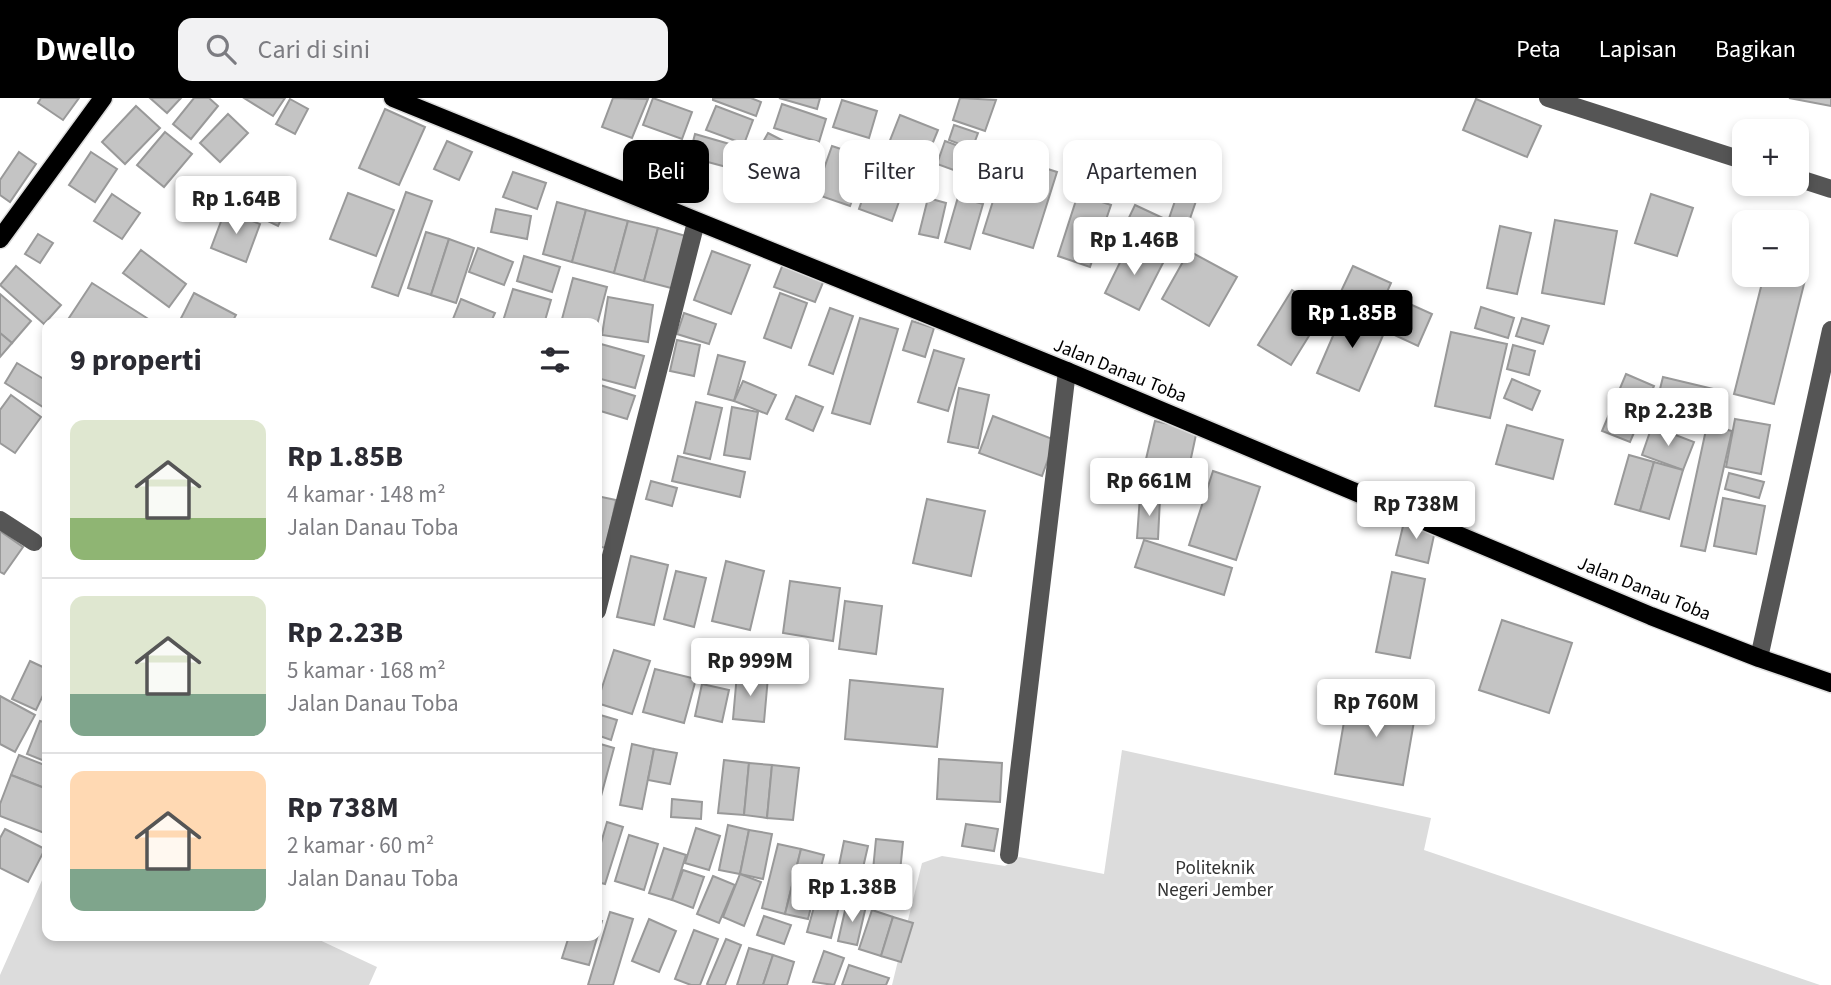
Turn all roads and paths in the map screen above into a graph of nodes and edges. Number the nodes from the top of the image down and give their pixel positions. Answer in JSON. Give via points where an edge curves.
{"nodes":[{"id":1,"x":103,"y":98,"type":"edge"},
{"id":2,"x":393,"y":98,"type":"edge"},
{"id":3,"x":1548,"y":98,"type":"edge"},
{"id":4,"x":1732,"y":157,"type":"edge"},
{"id":5,"x":1809,"y":182,"type":"edge"},
{"id":6,"x":1831,"y":189,"type":"edge"},
{"id":7,"x":696,"y":222,"type":"junction"},
{"id":8,"x":0,"y":239,"type":"edge"},
{"id":9,"x":1831,"y":330,"type":"edge"},
{"id":10,"x":1067,"y":371,"type":"junction"},
{"id":11,"x":0,"y":520,"type":"edge"},
{"id":12,"x":34,"y":542,"type":"dead end"},
{"id":13,"x":602,"y":589,"type":"edge"},
{"id":14,"x":1759,"y":658,"type":"junction"},
{"id":15,"x":1831,"y":683,"type":"edge"},
{"id":16,"x":1009,"y":855,"type":"dead end"}],
"edges":[{"from":1,"to":8,"type":"main road"},
{"from":2,"to":7,"type":"main road","name":"Jalan Danau Toba"},
{"from":3,"to":4,"type":"street"},
{"from":5,"to":6,"type":"street"},
{"from":7,"to":10,"type":"main road","name":"Jalan Danau Toba"},
{"from":7,"to":13,"type":"street"},
{"from":9,"to":14,"type":"street"},
{"from":10,"to":14,"type":"main road","name":"Jalan Danau Toba"},
{"from":10,"to":16,"type":"street"},
{"from":11,"to":12,"type":"street"},
{"from":14,"to":15,"type":"main road","name":"Jalan Danau Toba"}]}
